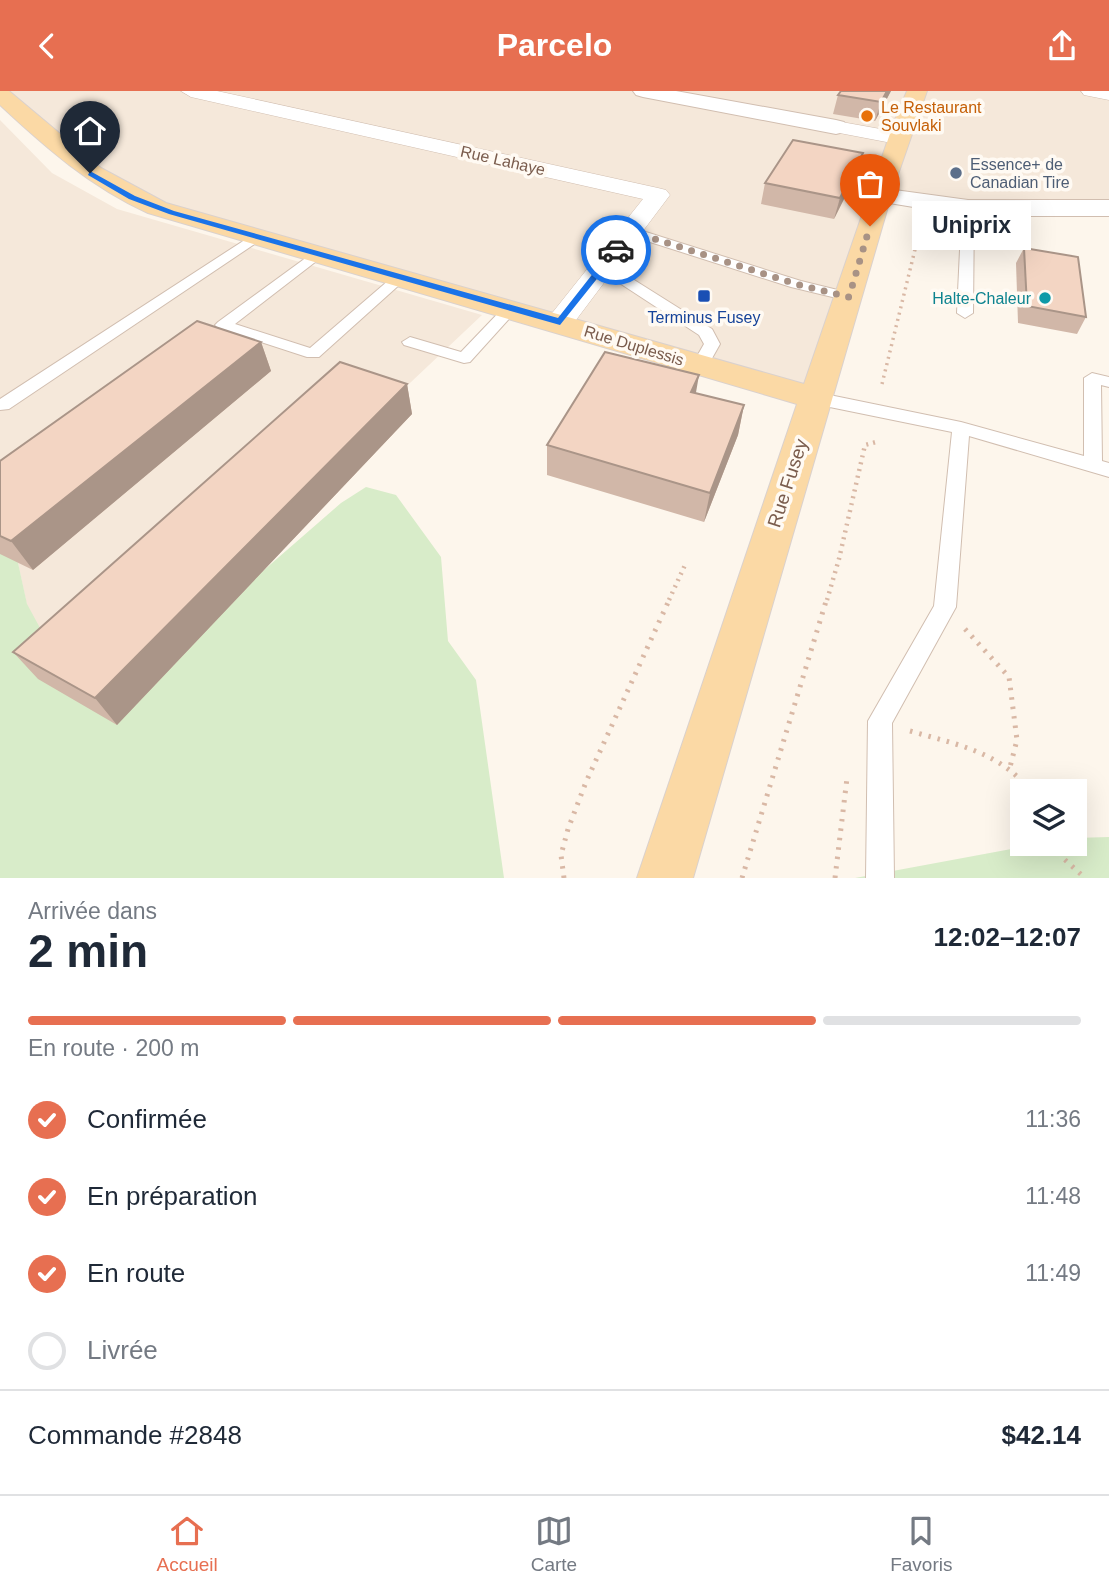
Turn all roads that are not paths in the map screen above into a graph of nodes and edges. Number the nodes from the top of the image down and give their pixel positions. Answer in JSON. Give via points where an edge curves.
{"nodes":[{"id":1,"x":191,"y":91,"type":"edge"},
{"id":2,"x":643,"y":91,"type":"edge"},
{"id":3,"x":916,"y":91,"type":"edge"},
{"id":4,"x":1091,"y":91,"type":"edge"},
{"id":5,"x":5,"y":94,"type":"edge"},
{"id":6,"x":1109,"y":94,"type":"edge"},
{"id":7,"x":836,"y":127,"type":"joint"},
{"id":8,"x":897,"y":138,"type":"junction"},
{"id":9,"x":880,"y":195,"type":"junction"},
{"id":10,"x":968,"y":208,"type":"junction"},
{"id":11,"x":1109,"y":208,"type":"edge"},
{"id":12,"x":630,"y":231,"type":"junction"},
{"id":13,"x":257,"y":236,"type":"junction"},
{"id":14,"x":318,"y":253,"type":"junction"},
{"id":15,"x":598,"y":272,"type":"junction"},
{"id":16,"x":401,"y":277,"type":"junction"},
{"id":17,"x":849,"y":297,"type":"junction"},
{"id":18,"x":511,"y":308,"type":"junction"},
{"id":19,"x":965,"y":313,"type":"dead end"},
{"id":20,"x":560,"y":322,"type":"junction"},
{"id":21,"x":223,"y":325,"type":"junction"},
{"id":22,"x":202,"y":329,"type":"edge"},
{"id":23,"x":410,"y":342,"type":"dead end"},
{"id":24,"x":700,"y":365,"type":"junction"},
{"id":25,"x":1109,"y":382,"type":"edge"},
{"id":26,"x":815,"y":398,"type":"junction"},
{"id":27,"x":3,"y":405,"type":"dead end"},
{"id":28,"x":961,"y":428,"type":"junction"},
{"id":29,"x":1101,"y":468,"type":"edge"},
{"id":30,"x":665,"y":878,"type":"edge"},
{"id":31,"x":880,"y":878,"type":"edge"}],
"edges":[{"from":1,"to":12,"type":"street","name":"Rue Lahaye","via":[[658,195]]},
{"from":2,"to":7,"type":"street"},
{"from":3,"to":8,"type":"main road","name":"Rue Fusey"},
{"from":4,"to":6,"type":"street"},
{"from":5,"to":13,"type":"main road","name":"Rue Duplessis","via":[[65,153],[117,190],[172,213]]},
{"from":7,"to":8,"type":"street"},
{"from":8,"to":9,"type":"main road","name":"Rue Fusey"},
{"from":9,"to":10,"type":"street"},
{"from":9,"to":17,"type":"main road","name":"Rue Fusey"},
{"from":10,"to":11,"type":"street"},
{"from":10,"to":19,"type":"lane"},
{"from":12,"to":15,"type":"street","name":"Rue Lahaye"},
{"from":12,"to":17,"type":"lane"},
{"from":13,"to":14,"type":"main road","name":"Rue Duplessis"},
{"from":13,"to":27,"type":"lane"},
{"from":14,"to":16,"type":"main road","name":"Rue Duplessis"},
{"from":14,"to":21,"type":"lane"},
{"from":15,"to":20,"type":"street","name":"Rue Lahaye"},
{"from":15,"to":24,"type":"lane","via":[[626,281],[706,332],[712,344]]},
{"from":16,"to":18,"type":"main road","name":"Rue Duplessis"},
{"from":16,"to":21,"type":"lane","via":[[313,354]]},
{"from":17,"to":26,"type":"main road","name":"Rue Fusey"},
{"from":18,"to":20,"type":"main road","name":"Rue Duplessis"},
{"from":18,"to":23,"type":"lane","via":[[464,358]]},
{"from":20,"to":24,"type":"main road","name":"Rue Duplessis"},
{"from":21,"to":22,"type":"lane"},
{"from":24,"to":26,"type":"main road","name":"Rue Duplessis"},
{"from":25,"to":29,"type":"lane","via":[[1092,378]]},
{"from":26,"to":28,"type":"lane"},
{"from":26,"to":30,"type":"main road","name":"Rue Fusey"},
{"from":28,"to":29,"type":"lane"},
{"from":28,"to":31,"type":"lane","via":[[945,607],[880,721]]}]}
